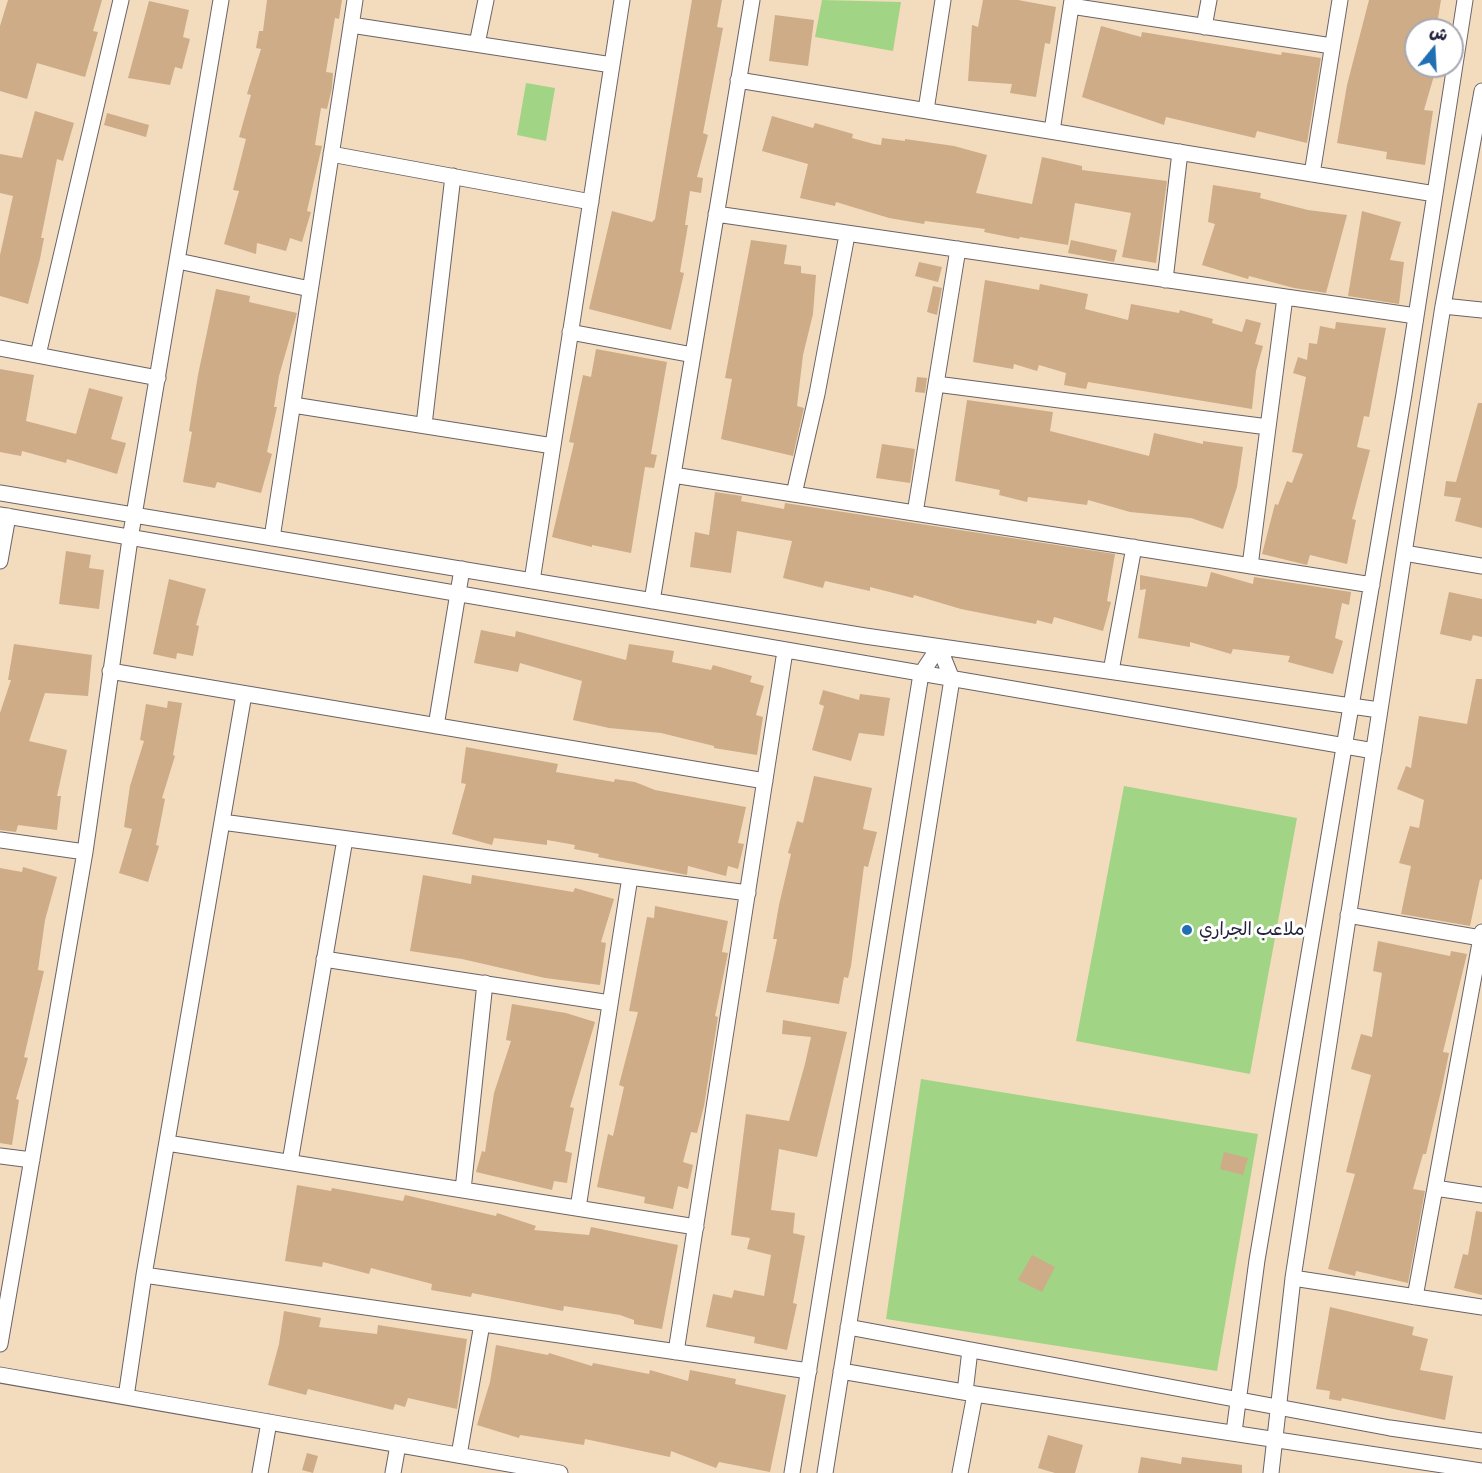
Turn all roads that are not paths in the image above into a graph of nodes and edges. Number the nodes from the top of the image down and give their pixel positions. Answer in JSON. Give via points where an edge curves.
{"nodes":[{"id":1,"x":121,"y":0,"type":"edge"},
{"id":2,"x":221,"y":0,"type":"edge"},
{"id":3,"x":355,"y":0,"type":"edge"},
{"id":4,"x":486,"y":0,"type":"edge"},
{"id":5,"x":622,"y":0,"type":"edge"},
{"id":6,"x":752,"y":0,"type":"edge"},
{"id":7,"x":943,"y":0,"type":"edge"},
{"id":8,"x":1209,"y":0,"type":"edge"},
{"id":9,"x":1340,"y":0,"type":"edge"},
{"id":10,"x":1466,"y":0,"type":"edge"},
{"id":11,"x":1072,"y":3,"type":"edge"},
{"id":12,"x":351,"y":25,"type":"junction"},
{"id":13,"x":1204,"y":27,"type":"junction"},
{"id":14,"x":477,"y":44,"type":"junction"},
{"id":15,"x":1332,"y":46,"type":"junction"},
{"id":16,"x":612,"y":65,"type":"junction"},
{"id":17,"x":738,"y":80,"type":"junction"},
{"id":18,"x":1482,"y":91,"type":"edge"},
{"id":19,"x":926,"y":110,"type":"junction"},
{"id":20,"x":1052,"y":131,"type":"junction"},
{"id":21,"x":1180,"y":152,"type":"junction"},
{"id":22,"x":331,"y":154,"type":"junction"},
{"id":23,"x":1312,"y":174,"type":"junction"},
{"id":24,"x":453,"y":176,"type":"junction"},
{"id":25,"x":1435,"y":195,"type":"junction"},
{"id":26,"x":591,"y":202,"type":"junction"},
{"id":27,"x":716,"y":214,"type":"junction"},
{"id":28,"x":848,"y":235,"type":"junction"},
{"id":29,"x":958,"y":249,"type":"junction"},
{"id":30,"x":178,"y":261,"type":"junction"},
{"id":31,"x":1165,"y":280,"type":"junction"},
{"id":32,"x":310,"y":288,"type":"junction"},
{"id":33,"x":1285,"y":297,"type":"junction"},
{"id":34,"x":1443,"y":306,"type":"junction"},
{"id":35,"x":1482,"y":310,"type":"edge"},
{"id":36,"x":1416,"y":316,"type":"junction"},
{"id":37,"x":570,"y":332,"type":"junction"},
{"id":38,"x":0,"y":348,"type":"edge"},
{"id":39,"x":38,"y":355,"type":"junction"},
{"id":40,"x":693,"y":355,"type":"junction"},
{"id":41,"x":158,"y":378,"type":"junction"},
{"id":42,"x":936,"y":384,"type":"junction"},
{"id":43,"x":293,"y":405,"type":"junction"},
{"id":44,"x":424,"y":425,"type":"junction"},
{"id":45,"x":1268,"y":427,"type":"junction"},
{"id":46,"x":553,"y":446,"type":"junction"},
{"id":47,"x":673,"y":475,"type":"junction"},
{"id":48,"x":0,"y":492,"type":"edge"},
{"id":49,"x":794,"y":494,"type":"junction"},
{"id":50,"x":915,"y":513,"type":"junction"},
{"id":51,"x":135,"y":515,"type":"junction"},
{"id":52,"x":4,"y":516,"type":"edge"},
{"id":53,"x":272,"y":538,"type":"junction"},
{"id":54,"x":130,"y":539,"type":"junction"},
{"id":55,"x":1134,"y":547,"type":"junction"},
{"id":56,"x":1404,"y":554,"type":"junction"},
{"id":57,"x":0,"y":561,"type":"edge"},
{"id":58,"x":1250,"y":566,"type":"junction"},
{"id":59,"x":1482,"y":566,"type":"edge"},
{"id":60,"x":462,"y":569,"type":"junction"},
{"id":61,"x":532,"y":581,"type":"junction"},
{"id":62,"x":1371,"y":585,"type":"junction"},
{"id":63,"x":457,"y":595,"type":"junction"},
{"id":64,"x":652,"y":601,"type":"junction"},
{"id":65,"x":939,"y":646,"type":"junction"},
{"id":66,"x":785,"y":651,"type":"junction"},
{"id":67,"x":110,"y":671,"type":"junction"},
{"id":68,"x":1111,"y":671,"type":"junction"},
{"id":69,"x":921,"y":674,"type":"junction"},
{"id":70,"x":952,"y":680,"type":"junction"},
{"id":71,"x":244,"y":694,"type":"junction"},
{"id":72,"x":1351,"y":706,"type":"junction"},
{"id":73,"x":1379,"y":710,"type":"junction"},
{"id":74,"x":436,"y":726,"type":"junction"},
{"id":75,"x":1344,"y":746,"type":"junction"},
{"id":76,"x":1374,"y":751,"type":"junction"},
{"id":77,"x":765,"y":781,"type":"junction"},
{"id":78,"x":222,"y":822,"type":"junction"},
{"id":79,"x":345,"y":839,"type":"junction"},
{"id":80,"x":0,"y":840,"type":"edge"},
{"id":81,"x":86,"y":852,"type":"junction"},
{"id":82,"x":630,"y":877,"type":"junction"},
{"id":83,"x":748,"y":893,"type":"junction"},
{"id":84,"x":1348,"y":915,"type":"junction"},
{"id":85,"x":1481,"y":935,"type":"edge"},
{"id":86,"x":324,"y":959,"type":"junction"},
{"id":87,"x":485,"y":983,"type":"junction"},
{"id":88,"x":610,"y":1003,"type":"junction"},
{"id":89,"x":167,"y":1143,"type":"junction"},
{"id":90,"x":0,"y":1156,"type":"edge"},
{"id":91,"x":32,"y":1160,"type":"junction"},
{"id":92,"x":290,"y":1162,"type":"junction"},
{"id":93,"x":1435,"y":1188,"type":"junction"},
{"id":94,"x":463,"y":1190,"type":"junction"},
{"id":95,"x":1482,"y":1196,"type":"edge"},
{"id":96,"x":578,"y":1208,"type":"junction"},
{"id":97,"x":696,"y":1227,"type":"junction"},
{"id":98,"x":144,"y":1275,"type":"junction"},
{"id":99,"x":1293,"y":1278,"type":"junction"},
{"id":100,"x":1415,"y":1297,"type":"junction"},
{"id":101,"x":1482,"y":1307,"type":"edge"},
{"id":102,"x":482,"y":1324,"type":"junction"},
{"id":103,"x":848,"y":1327,"type":"junction"},
{"id":104,"x":0,"y":1344,"type":"edge"},
{"id":105,"x":970,"y":1350,"type":"junction"},
{"id":106,"x":676,"y":1353,"type":"junction"},
{"id":107,"x":809,"y":1371,"type":"junction"},
{"id":108,"x":841,"y":1371,"type":"junction"},
{"id":109,"x":0,"y":1375,"type":"edge"},
{"id":110,"x":970,"y":1393,"type":"junction"},
{"id":111,"x":126,"y":1397,"type":"junction"},
{"id":112,"x":1238,"y":1398,"type":"junction"},
{"id":113,"x":1277,"y":1406,"type":"junction"},
{"id":114,"x":268,"y":1422,"type":"junction"},
{"id":115,"x":1234,"y":1432,"type":"junction"},
{"id":116,"x":1273,"y":1438,"type":"junction"},
{"id":117,"x":1482,"y":1441,"type":"edge"},
{"id":118,"x":398,"y":1445,"type":"junction"},
{"id":119,"x":459,"y":1455,"type":"junction"},
{"id":120,"x":1482,"y":1471,"type":"edge"},
{"id":121,"x":260,"y":1473,"type":"edge"},
{"id":122,"x":393,"y":1473,"type":"edge"},
{"id":123,"x":560,"y":1473,"type":"edge"},
{"id":124,"x":792,"y":1473,"type":"edge"},
{"id":125,"x":825,"y":1473,"type":"edge"},
{"id":126,"x":960,"y":1473,"type":"edge"},
{"id":127,"x":1271,"y":1473,"type":"edge"}],
"edges":[{"from":1,"to":39,"type":"street"},
{"from":2,"to":30,"type":"street"},
{"from":3,"to":12,"type":"street"},
{"from":4,"to":14,"type":"street"},
{"from":5,"to":16,"type":"street"},
{"from":6,"to":17,"type":"street"},
{"from":7,"to":19,"type":"street"},
{"from":8,"to":13,"type":"street"},
{"from":9,"to":15,"type":"street"},
{"from":10,"to":25,"type":"street"},
{"from":11,"to":13,"type":"street"},
{"from":11,"to":20,"type":"street"},
{"from":12,"to":14,"type":"street"},
{"from":12,"to":22,"type":"street"},
{"from":13,"to":15,"type":"street"},
{"from":14,"to":16,"type":"street"},
{"from":15,"to":23,"type":"street"},
{"from":16,"to":26,"type":"street"},
{"from":17,"to":19,"type":"street"},
{"from":17,"to":27,"type":"street"},
{"from":18,"to":34,"type":"street"},
{"from":19,"to":20,"type":"street"},
{"from":20,"to":21,"type":"street"},
{"from":21,"to":23,"type":"street"},
{"from":21,"to":31,"type":"street"},
{"from":22,"to":24,"type":"street"},
{"from":22,"to":32,"type":"street"},
{"from":23,"to":25,"type":"street"},
{"from":24,"to":26,"type":"street"},
{"from":24,"to":44,"type":"street"},
{"from":25,"to":36,"type":"street"},
{"from":26,"to":37,"type":"street"},
{"from":27,"to":28,"type":"street"},
{"from":27,"to":40,"type":"street"},
{"from":28,"to":29,"type":"street"},
{"from":28,"to":49,"type":"street"},
{"from":29,"to":31,"type":"street"},
{"from":29,"to":42,"type":"street"},
{"from":30,"to":32,"type":"street"},
{"from":30,"to":41,"type":"street"},
{"from":31,"to":33,"type":"street"},
{"from":32,"to":43,"type":"street"},
{"from":33,"to":36,"type":"street"},
{"from":33,"to":45,"type":"street"},
{"from":34,"to":35,"type":"street"},
{"from":34,"to":56,"type":"street"},
{"from":36,"to":62,"type":"street"},
{"from":37,"to":40,"type":"street"},
{"from":37,"to":46,"type":"street"},
{"from":38,"to":39,"type":"street"},
{"from":39,"to":41,"type":"street"},
{"from":40,"to":47,"type":"street"},
{"from":41,"to":51,"type":"street"},
{"from":42,"to":45,"type":"street"},
{"from":42,"to":50,"type":"street"},
{"from":43,"to":44,"type":"street"},
{"from":43,"to":53,"type":"street"},
{"from":44,"to":46,"type":"street"},
{"from":45,"to":58,"type":"street"},
{"from":46,"to":61,"type":"street"},
{"from":47,"to":49,"type":"street"},
{"from":47,"to":64,"type":"street"},
{"from":48,"to":51,"type":"street"},
{"from":49,"to":50,"type":"street"},
{"from":50,"to":55,"type":"street"},
{"from":51,"to":53,"type":"street"},
{"from":51,"to":54,"type":"street"},
{"from":52,"to":54,"type":"street"},
{"from":52,"to":57,"type":"street"},
{"from":53,"to":60,"type":"street"},
{"from":54,"to":63,"type":"street"},
{"from":54,"to":67,"type":"street"},
{"from":55,"to":58,"type":"street"},
{"from":55,"to":68,"type":"street"},
{"from":56,"to":59,"type":"street"},
{"from":56,"to":73,"type":"street"},
{"from":58,"to":62,"type":"street"},
{"from":60,"to":61,"type":"street"},
{"from":60,"to":63,"type":"street"},
{"from":61,"to":64,"type":"street"},
{"from":62,"to":72,"type":"street"},
{"from":63,"to":66,"type":"street"},
{"from":63,"to":74,"type":"street"},
{"from":64,"to":65,"type":"street"},
{"from":65,"to":68,"type":"street"},
{"from":65,"to":69,"type":"street"},
{"from":65,"to":70,"type":"street"},
{"from":66,"to":69,"type":"street"},
{"from":66,"to":77,"type":"street"},
{"from":67,"to":71,"type":"street"},
{"from":67,"to":81,"type":"street"},
{"from":68,"to":72,"type":"street"},
{"from":69,"to":70,"type":"street"},
{"from":69,"to":107,"type":"street"},
{"from":70,"to":75,"type":"street"},
{"from":70,"to":103,"type":"street"},
{"from":71,"to":74,"type":"street"},
{"from":71,"to":78,"type":"street"},
{"from":72,"to":73,"type":"street"},
{"from":72,"to":75,"type":"street"},
{"from":73,"to":76,"type":"street"},
{"from":74,"to":77,"type":"street"},
{"from":75,"to":76,"type":"street"},
{"from":75,"to":112,"type":"street","via":[[1257,1260]]},
{"from":76,"to":84,"type":"street"},
{"from":77,"to":83,"type":"street"},
{"from":78,"to":79,"type":"street"},
{"from":78,"to":89,"type":"street"},
{"from":79,"to":82,"type":"street"},
{"from":79,"to":86,"type":"street"},
{"from":80,"to":81,"type":"street"},
{"from":81,"to":91,"type":"street"},
{"from":82,"to":83,"type":"street"},
{"from":82,"to":88,"type":"street"},
{"from":83,"to":97,"type":"street"},
{"from":84,"to":85,"type":"street"},
{"from":84,"to":99,"type":"street"},
{"from":85,"to":93,"type":"street"},
{"from":86,"to":87,"type":"street"},
{"from":86,"to":92,"type":"street"},
{"from":87,"to":88,"type":"street"},
{"from":87,"to":94,"type":"street"},
{"from":88,"to":96,"type":"street"},
{"from":89,"to":92,"type":"street"},
{"from":89,"to":98,"type":"street"},
{"from":90,"to":91,"type":"street"},
{"from":91,"to":104,"type":"street"},
{"from":92,"to":94,"type":"street"},
{"from":93,"to":95,"type":"street"},
{"from":93,"to":100,"type":"street"},
{"from":94,"to":96,"type":"street"},
{"from":96,"to":97,"type":"street"},
{"from":97,"to":106,"type":"street"},
{"from":98,"to":102,"type":"street"},
{"from":98,"to":111,"type":"street"},
{"from":99,"to":100,"type":"street"},
{"from":99,"to":113,"type":"street"},
{"from":100,"to":101,"type":"street"},
{"from":102,"to":106,"type":"street"},
{"from":102,"to":119,"type":"street"},
{"from":103,"to":105,"type":"street"},
{"from":103,"to":108,"type":"street"},
{"from":105,"to":110,"type":"street"},
{"from":105,"to":112,"type":"street"},
{"from":106,"to":107,"type":"street"},
{"from":107,"to":124,"type":"street"},
{"from":108,"to":110,"type":"street"},
{"from":108,"to":125,"type":"street"},
{"from":109,"to":111,"type":"street"},
{"from":110,"to":115,"type":"street"},
{"from":110,"to":126,"type":"street"},
{"from":111,"to":114,"type":"street"},
{"from":112,"to":113,"type":"street"},
{"from":112,"to":115,"type":"street"},
{"from":113,"to":116,"type":"street"},
{"from":113,"to":117,"type":"street"},
{"from":114,"to":118,"type":"street"},
{"from":114,"to":121,"type":"street"},
{"from":115,"to":116,"type":"street"},
{"from":116,"to":120,"type":"street"},
{"from":116,"to":127,"type":"street"},
{"from":118,"to":119,"type":"street"},
{"from":118,"to":122,"type":"street"},
{"from":119,"to":123,"type":"street"}]}
